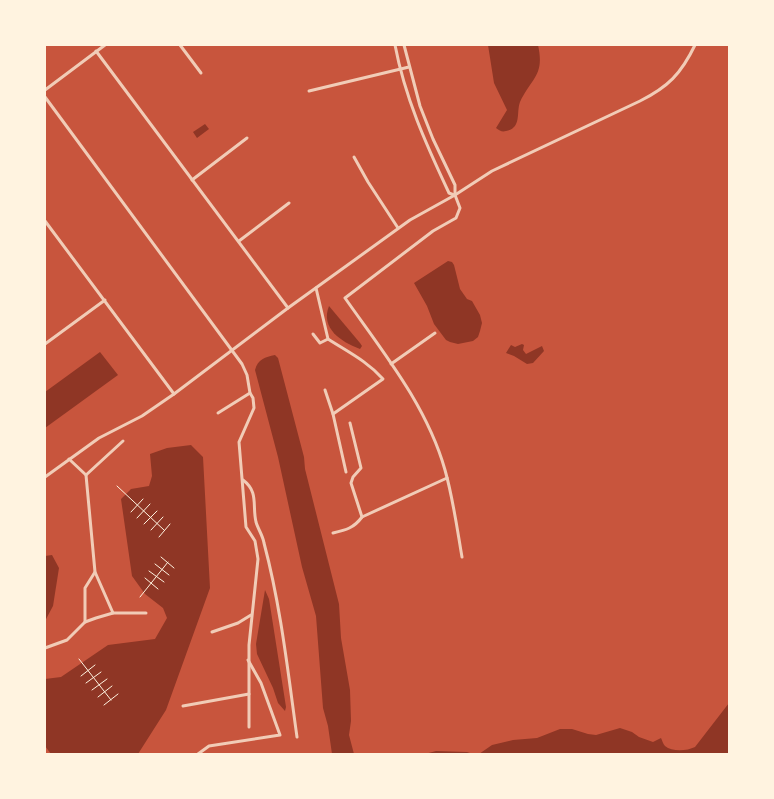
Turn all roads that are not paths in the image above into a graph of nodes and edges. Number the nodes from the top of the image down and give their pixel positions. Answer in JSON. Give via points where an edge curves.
{"nodes":[{"id":1,"x":105,"y":45,"type":"edge"},
{"id":2,"x":180,"y":45,"type":"edge"},
{"id":3,"x":395,"y":45,"type":"edge"},
{"id":4,"x":404,"y":45,"type":"edge"},
{"id":5,"x":695,"y":45,"type":"edge"},
{"id":6,"x":96,"y":51,"type":"junction"},
{"id":7,"x":409,"y":67,"type":"junction"},
{"id":8,"x":400,"y":69,"type":"junction"},
{"id":9,"x":201,"y":73,"type":"dead end"},
{"id":10,"x":45,"y":90,"type":"edge"},
{"id":11,"x":310,"y":91,"type":"dead end"},
{"id":12,"x":45,"y":97,"type":"edge"},
{"id":13,"x":247,"y":138,"type":"dead end"},
{"id":14,"x":354,"y":158,"type":"dead end"},
{"id":15,"x":192,"y":180,"type":"junction"},
{"id":16,"x":455,"y":195,"type":"junction"},
{"id":17,"x":289,"y":203,"type":"dead end"},
{"id":18,"x":45,"y":221,"type":"edge"},
{"id":19,"x":398,"y":228,"type":"junction"},
{"id":20,"x":239,"y":241,"type":"junction"},
{"id":21,"x":316,"y":288,"type":"junction"},
{"id":22,"x":105,"y":300,"type":"junction"},
{"id":23,"x":288,"y":308,"type":"junction"},
{"id":24,"x":435,"y":333,"type":"dead end"},
{"id":25,"x":313,"y":334,"type":"dead end"},
{"id":26,"x":328,"y":339,"type":"junction"},
{"id":27,"x":45,"y":344,"type":"edge"},
{"id":28,"x":232,"y":351,"type":"junction"},
{"id":29,"x":391,"y":364,"type":"junction"},
{"id":30,"x":325,"y":390,"type":"dead end"},
{"id":31,"x":250,"y":392,"type":"junction"},
{"id":32,"x":174,"y":394,"type":"junction"},
{"id":33,"x":218,"y":412,"type":"dead end"},
{"id":34,"x":334,"y":414,"type":"junction"},
{"id":35,"x":350,"y":423,"type":"dead end"},
{"id":36,"x":123,"y":441,"type":"dead end"},
{"id":37,"x":69,"y":459,"type":"junction"},
{"id":38,"x":346,"y":472,"type":"dead end"},
{"id":39,"x":86,"y":475,"type":"junction"},
{"id":40,"x":45,"y":477,"type":"edge"},
{"id":41,"x":447,"y":478,"type":"junction"},
{"id":42,"x":243,"y":480,"type":"junction"},
{"id":43,"x":362,"y":517,"type":"junction"},
{"id":44,"x":333,"y":533,"type":"dead end"},
{"id":45,"x":462,"y":556,"type":"dead end"},
{"id":46,"x":95,"y":572,"type":"junction"},
{"id":47,"x":113,"y":613,"type":"junction"},
{"id":48,"x":146,"y":613,"type":"dead end"},
{"id":49,"x":251,"y":615,"type":"junction"},
{"id":50,"x":85,"y":622,"type":"junction"},
{"id":51,"x":212,"y":632,"type":"dead end"},
{"id":52,"x":45,"y":648,"type":"edge"},
{"id":53,"x":248,"y":660,"type":"junction"},
{"id":54,"x":249,"y":694,"type":"junction"},
{"id":55,"x":183,"y":706,"type":"dead end"},
{"id":56,"x":250,"y":726,"type":"dead end"},
{"id":57,"x":297,"y":737,"type":"dead end"},
{"id":58,"x":198,"y":754,"type":"edge"}],
"edges":[{"from":1,"to":6,"type":"street"},
{"from":2,"to":9,"type":"street"},
{"from":3,"to":8,"type":"street"},
{"from":4,"to":7,"type":"street"},
{"from":5,"to":16,"type":"street","via":[[679,73],[654,94],[492,170]]},
{"from":6,"to":10,"type":"street"},
{"from":6,"to":15,"type":"street"},
{"from":7,"to":8,"type":"street"},
{"from":7,"to":16,"type":"street","via":[[425,120],[456,185]]},
{"from":8,"to":11,"type":"street"},
{"from":8,"to":16,"type":"street","via":[[422,135],[449,192]]},
{"from":12,"to":28,"type":"street"},
{"from":13,"to":15,"type":"street"},
{"from":14,"to":19,"type":"street"},
{"from":15,"to":20,"type":"street"},
{"from":16,"to":19,"type":"street"},
{"from":16,"to":29,"type":"street","via":[[460,208],[456,218],[433,231],[345,298]]},
{"from":17,"to":20,"type":"street"},
{"from":18,"to":22,"type":"street"},
{"from":19,"to":21,"type":"street"},
{"from":20,"to":23,"type":"street"},
{"from":21,"to":23,"type":"street"},
{"from":21,"to":26,"type":"street"},
{"from":22,"to":27,"type":"street"},
{"from":22,"to":32,"type":"street"},
{"from":23,"to":28,"type":"street"},
{"from":24,"to":29,"type":"street"},
{"from":25,"to":26,"type":"street","via":[[320,344]]},
{"from":26,"to":34,"type":"street","via":[[358,356],[383,379]]},
{"from":28,"to":31,"type":"street","via":[[247,375]]},
{"from":28,"to":32,"type":"street"},
{"from":29,"to":41,"type":"street","via":[[426,420]]},
{"from":30,"to":34,"type":"street"},
{"from":31,"to":33,"type":"street"},
{"from":31,"to":42,"type":"street","via":[[254,408],[239,442]]},
{"from":32,"to":37,"type":"street"},
{"from":34,"to":38,"type":"street"},
{"from":35,"to":43,"type":"street","via":[[361,468],[351,483]]},
{"from":36,"to":39,"type":"street"},
{"from":37,"to":39,"type":"street"},
{"from":37,"to":40,"type":"street"},
{"from":39,"to":46,"type":"street"},
{"from":41,"to":43,"type":"street"},
{"from":41,"to":45,"type":"street"},
{"from":42,"to":49,"type":"street","via":[[246,527],[255,542],[258,559]]},
{"from":42,"to":57,"type":"street","via":[[253,492],[256,522],[264,542],[279,611]]},
{"from":43,"to":44,"type":"street","via":[[349,529]]},
{"from":46,"to":47,"type":"street"},
{"from":46,"to":50,"type":"street","via":[[85,588]]},
{"from":47,"to":48,"type":"street"},
{"from":47,"to":50,"type":"street"},
{"from":49,"to":51,"type":"street"},
{"from":49,"to":53,"type":"street"},
{"from":50,"to":52,"type":"street","via":[[67,640]]},
{"from":53,"to":54,"type":"street"},
{"from":53,"to":58,"type":"street","via":[[261,683],[280,735],[209,746]]},
{"from":54,"to":55,"type":"street"},
{"from":54,"to":56,"type":"street"}]}
